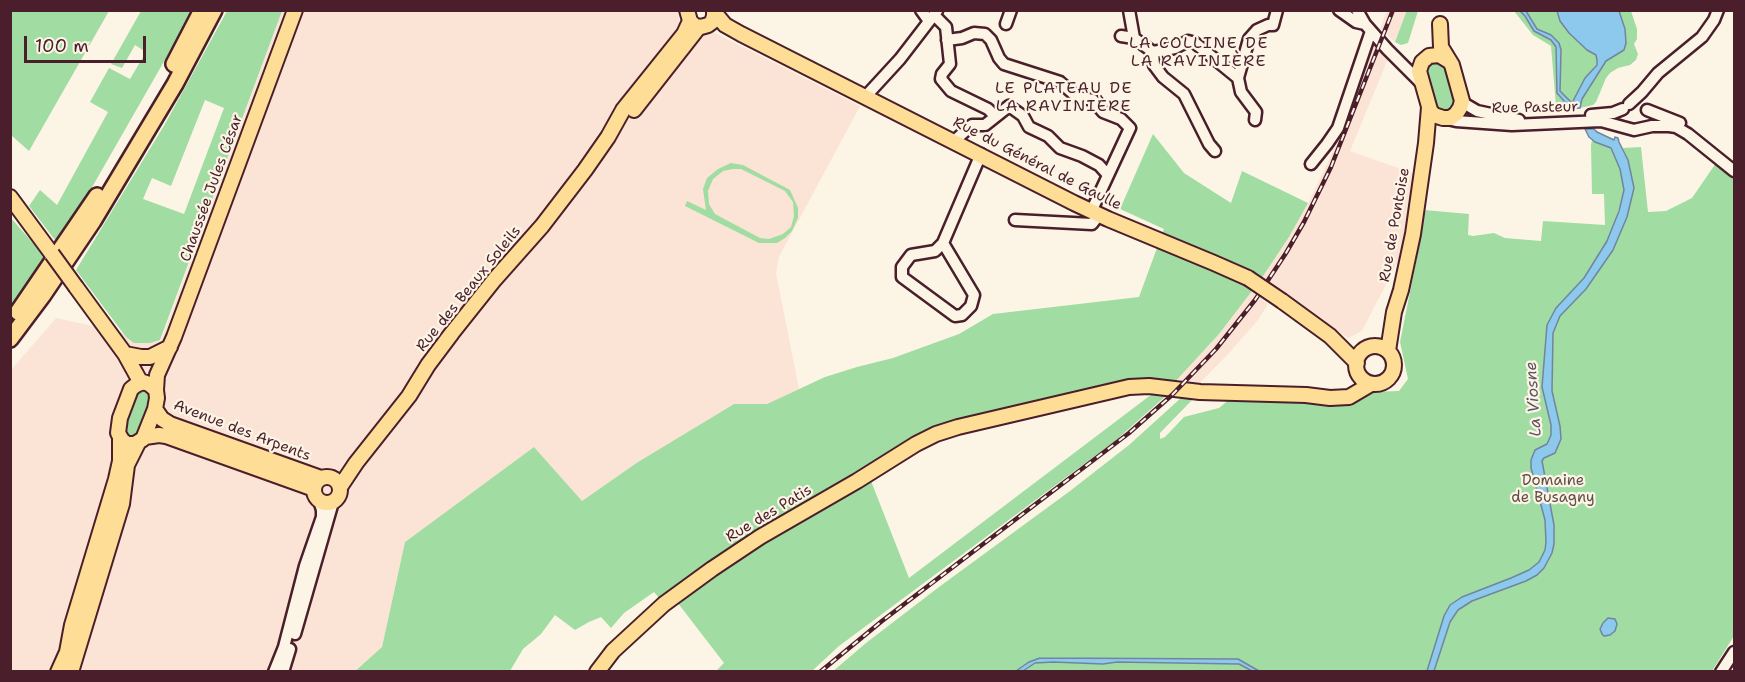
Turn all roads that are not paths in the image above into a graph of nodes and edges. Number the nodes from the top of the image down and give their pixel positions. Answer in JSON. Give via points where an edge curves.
{"nodes":[{"id":1,"x":202,"y":10,"type":"edge"},
{"id":2,"x":214,"y":10,"type":"edge"},
{"id":3,"x":295,"y":10,"type":"edge"},
{"id":4,"x":921,"y":10,"type":"edge"},
{"id":5,"x":1011,"y":10,"type":"edge"},
{"id":6,"x":1129,"y":10,"type":"edge"},
{"id":7,"x":1277,"y":10,"type":"edge"},
{"id":8,"x":1339,"y":10,"type":"edge"},
{"id":9,"x":1357,"y":10,"type":"edge"},
{"id":10,"x":1718,"y":10,"type":"edge"},
{"id":11,"x":933,"y":15,"type":"edge"},
{"id":12,"x":699,"y":16,"type":"edge"},
{"id":13,"x":1442,"y":17,"type":"edge"},
{"id":14,"x":1006,"y":24,"type":"dead end"},
{"id":15,"x":1368,"y":27,"type":"junction"},
{"id":16,"x":1121,"y":36,"type":"dead end"},
{"id":17,"x":1134,"y":38,"type":"junction"},
{"id":18,"x":947,"y":40,"type":"junction"},
{"id":19,"x":1153,"y":52,"type":"junction"},
{"id":20,"x":1395,"y":56,"type":"junction"},
{"id":21,"x":1425,"y":59,"type":"junction"},
{"id":22,"x":1449,"y":61,"type":"junction"},
{"id":23,"x":1238,"y":78,"type":"junction"},
{"id":24,"x":1422,"y":83,"type":"junction"},
{"id":25,"x":1645,"y":88,"type":"junction"},
{"id":26,"x":866,"y":96,"type":"junction"},
{"id":27,"x":1461,"y":99,"type":"junction"},
{"id":28,"x":1428,"y":107,"type":"junction"},
{"id":29,"x":1626,"y":107,"type":"junction"},
{"id":30,"x":1646,"y":109,"type":"junction"},
{"id":31,"x":995,"y":116,"type":"junction"},
{"id":32,"x":1449,"y":117,"type":"junction"},
{"id":33,"x":1596,"y":118,"type":"junction"},
{"id":34,"x":1255,"y":120,"type":"dead end"},
{"id":35,"x":1571,"y":120,"type":"junction"},
{"id":36,"x":1627,"y":128,"type":"junction"},
{"id":37,"x":1642,"y":128,"type":"junction"},
{"id":38,"x":953,"y":142,"type":"junction"},
{"id":39,"x":1426,"y":143,"type":"junction"},
{"id":40,"x":1215,"y":151,"type":"dead end"},
{"id":41,"x":981,"y":154,"type":"junction"},
{"id":42,"x":1311,"y":164,"type":"dead end"},
{"id":43,"x":1734,"y":164,"type":"edge"},
{"id":44,"x":1734,"y":171,"type":"edge"},
{"id":45,"x":1108,"y":175,"type":"junction"},
{"id":46,"x":10,"y":197,"type":"edge"},
{"id":47,"x":1095,"y":214,"type":"junction"},
{"id":48,"x":1015,"y":220,"type":"dead end"},
{"id":49,"x":943,"y":243,"type":"junction"},
{"id":50,"x":1394,"y":312,"type":"junction"},
{"id":51,"x":10,"y":322,"type":"edge"},
{"id":52,"x":1330,"y":336,"type":"junction"},
{"id":53,"x":10,"y":339,"type":"edge"},
{"id":54,"x":170,"y":347,"type":"junction"},
{"id":55,"x":1368,"y":348,"type":"junction"},
{"id":56,"x":1388,"y":351,"type":"junction"},
{"id":57,"x":125,"y":354,"type":"junction"},
{"id":58,"x":1362,"y":374,"type":"junction"},
{"id":59,"x":146,"y":384,"type":"junction"},
{"id":60,"x":155,"y":409,"type":"junction"},
{"id":61,"x":120,"y":438,"type":"junction"},
{"id":62,"x":142,"y":440,"type":"junction"},
{"id":63,"x":326,"y":489,"type":"junction"},
{"id":64,"x":1734,"y":652,"type":"edge"},
{"id":65,"x":58,"y":672,"type":"edge"},
{"id":66,"x":71,"y":672,"type":"edge"},
{"id":67,"x":274,"y":672,"type":"edge"},
{"id":68,"x":283,"y":672,"type":"edge"},
{"id":69,"x":597,"y":672,"type":"edge"},
{"id":70,"x":1721,"y":672,"type":"edge"}],
"edges":[{"from":1,"to":51,"type":"highway","via":[[101,190]]},
{"from":2,"to":53,"type":"highway","via":[[93,221]]},
{"from":3,"to":54,"type":"main road","name":"Chaussée Jules César"},
{"from":4,"to":11,"type":"street"},
{"from":5,"to":14,"type":"street"},
{"from":6,"to":17,"type":"street"},
{"from":7,"to":23,"type":"street","via":[[1274,25],[1257,30],[1249,39]]},
{"from":8,"to":15,"type":"street"},
{"from":9,"to":15,"type":"street"},
{"from":10,"to":25,"type":"street","via":[[1702,37]]},
{"from":11,"to":18,"type":"street","via":[[946,27]]},
{"from":11,"to":26,"type":"street","via":[[900,60]]},
{"from":12,"to":26,"type":"main road","name":"Rue du Général de Gaulle","via":[[725,25]]},
{"from":12,"to":63,"type":"main road","name":"Rue des Beaux Soleils","via":[[623,110],[585,170],[542,226],[452,333],[398,410],[356,463]]},
{"from":13,"to":21,"type":"main road","name":"Rue de Pontoise"},
{"from":13,"to":22,"type":"main road","via":[[1440,44]]},
{"from":15,"to":20,"type":"street"},
{"from":15,"to":42,"type":"street","via":[[1338,128]]},
{"from":16,"to":17,"type":"street"},
{"from":17,"to":19,"type":"street"},
{"from":18,"to":31,"type":"street","via":[[950,64],[941,79],[951,92]]},
{"from":18,"to":45,"type":"street","via":[[985,34],[1004,64],[1060,82],[1077,97],[1093,100],[1103,112],[1121,119],[1130,128]]},
{"from":19,"to":23,"type":"street","via":[[1188,41],[1195,43]]},
{"from":19,"to":40,"type":"street","via":[[1154,65],[1162,77],[1184,94]]},
{"from":20,"to":21,"type":"street","via":[[1412,61]]},
{"from":20,"to":24,"type":"street"},
{"from":21,"to":22,"type":"main road","via":[[1439,55]]},
{"from":21,"to":24,"type":"main road","name":"Rue de Pontoise","via":[[1419,71]]},
{"from":22,"to":27,"type":"main road"},
{"from":23,"to":34,"type":"street","via":[[1241,92],[1256,112]]},
{"from":24,"to":28,"type":"main road","name":"Rue de Pontoise"},
{"from":25,"to":29,"type":"street"},
{"from":25,"to":30,"type":"street"},
{"from":26,"to":38,"type":"main road","name":"Rue du Général de Gaulle"},
{"from":27,"to":32,"type":"main road","via":[[1460,108]]},
{"from":27,"to":35,"type":"street","name":"Rue Pasteur","via":[[1477,111],[1514,119]]},
{"from":28,"to":32,"type":"main road","via":[[1434,115]]},
{"from":28,"to":39,"type":"main road","name":"Rue de Pontoise"},
{"from":29,"to":30,"type":"street","via":[[1636,103]]},
{"from":29,"to":33,"type":"street","name":"Rue Pasteur"},
{"from":29,"to":36,"type":"street","via":[[1621,119]]},
{"from":30,"to":37,"type":"street","via":[[1648,120]]},
{"from":30,"to":43,"type":"street","via":[[1682,124]]},
{"from":31,"to":38,"type":"street","via":[[985,125],[972,125]]},
{"from":31,"to":45,"type":"street","via":[[1009,106],[1023,116],[1029,128],[1048,136],[1060,148],[1099,165]]},
{"from":32,"to":35,"type":"street","name":"Rue Pasteur","via":[[1512,125]]},
{"from":32,"to":39,"type":"main road"},
{"from":33,"to":35,"type":"street","name":"Rue Pasteur"},
{"from":33,"to":36,"type":"street","name":"Rue Pasteur"},
{"from":36,"to":37,"type":"street"},
{"from":37,"to":44,"type":"street","via":[[1676,128]]},
{"from":38,"to":41,"type":"main road","name":"Rue du Général de Gaulle"},
{"from":39,"to":50,"type":"main road","name":"Rue de Pontoise","via":[[1413,234]]},
{"from":41,"to":47,"type":"main road","name":"Rue du Général de Gaulle"},
{"from":41,"to":49,"type":"street"},
{"from":45,"to":47,"type":"street"},
{"from":46,"to":57,"type":"main road","bridge":true},
{"from":47,"to":48,"type":"street","via":[[1092,224]]},
{"from":47,"to":52,"type":"main road","name":"Rue du Général de Gaulle","bridge":true,"via":[[1248,278]]},
{"from":49,"to":49,"type":"street","via":[[974,295],[971,306],[962,315],[955,316],[902,277],[902,267],[911,255],[935,251]]},
{"from":50,"to":55,"type":"main road","name":"Rue de Pontoise","via":[[1381,337]]},
{"from":50,"to":56,"type":"main road","name":"Rue de Pontoise"},
{"from":52,"to":55,"type":"main road","name":"Rue du Général de Gaulle"},
{"from":52,"to":58,"type":"main road","name":"Rue du Général de Gaulle"},
{"from":54,"to":57,"type":"main road","via":[[150,357]]},
{"from":54,"to":59,"type":"main road","name":"Chaussée Jules César"},
{"from":55,"to":56,"type":"main road"},
{"from":55,"to":58,"type":"main road","via":[[1359,356]]},
{"from":56,"to":58,"type":"main road","via":[[1394,367],[1386,381],[1378,384]]},
{"from":57,"to":59,"type":"main road"},
{"from":58,"to":69,"type":"main road","name":"Rue des Patis","via":[[1344,393],[1329,398],[1129,387],[945,430],[760,537],[664,604],[613,651]]},
{"from":59,"to":60,"type":"main road","via":[[157,398]]},
{"from":59,"to":61,"type":"main road","via":[[120,418]]},
{"from":60,"to":62,"type":"main road"},
{"from":60,"to":63,"type":"main road","name":"Avenue des Arpents","via":[[170,424]]},
{"from":61,"to":62,"type":"main road","name":"Avenue des Arpents","via":[[127,444]]},
{"from":61,"to":65,"type":"main road","via":[[116,479]]},
{"from":62,"to":63,"type":"main road","name":"Avenue des Arpents","via":[[166,436]]},
{"from":62,"to":66,"type":"main road","via":[[127,465],[122,504]]},
{"from":63,"to":67,"type":"street","via":[[323,514]]},
{"from":63,"to":68,"type":"street","name":"Rue des Beaux Soleils"},
{"from":64,"to":70,"type":"street"}]}
